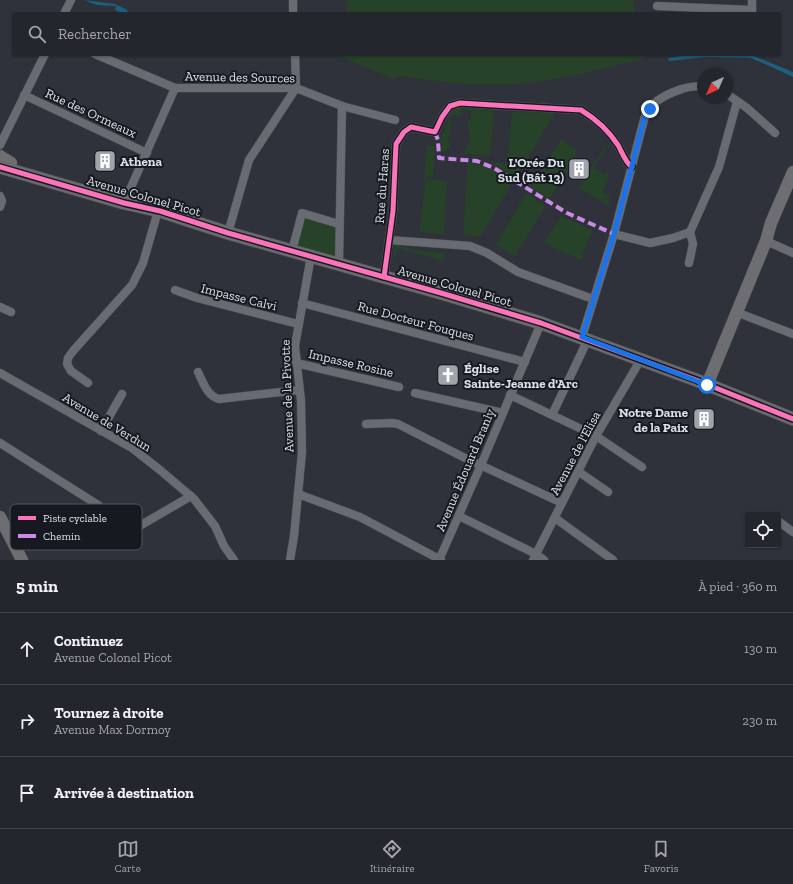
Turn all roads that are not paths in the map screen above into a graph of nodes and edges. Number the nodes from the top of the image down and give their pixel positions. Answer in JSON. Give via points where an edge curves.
{"nodes":[{"id":1,"x":71,"y":0,"type":"edge"},
{"id":2,"x":293,"y":0,"type":"edge"},
{"id":3,"x":752,"y":0,"type":"edge"},
{"id":4,"x":657,"y":6,"type":"dead end"},
{"id":5,"x":65,"y":12,"type":"edge"},
{"id":6,"x":293,"y":12,"type":"edge"},
{"id":7,"x":752,"y":12,"type":"edge"},
{"id":8,"x":44,"y":56,"type":"edge"},
{"id":9,"x":99,"y":56,"type":"edge"},
{"id":10,"x":295,"y":56,"type":"edge"},
{"id":11,"x":697,"y":87,"type":"edge"},
{"id":12,"x":175,"y":88,"type":"junction"},
{"id":13,"x":296,"y":88,"type":"junction"},
{"id":14,"x":24,"y":95,"type":"junction"},
{"id":15,"x":733,"y":99,"type":"edge"},
{"id":16,"x":737,"y":102,"type":"junction"},
{"id":17,"x":342,"y":106,"type":"junction"},
{"id":18,"x":395,"y":120,"type":"dead end"},
{"id":19,"x":775,"y":133,"type":"dead end"},
{"id":20,"x":0,"y":145,"type":"edge"},
{"id":21,"x":147,"y":153,"type":"junction"},
{"id":22,"x":3,"y":161,"type":"edge"},
{"id":23,"x":632,"y":167,"type":"junction"},
{"id":24,"x":793,"y":172,"type":"edge"},
{"id":25,"x":0,"y":196,"type":"edge"},
{"id":26,"x":124,"y":202,"type":"junction"},
{"id":27,"x":0,"y":207,"type":"edge"},
{"id":28,"x":158,"y":211,"type":"junction"},
{"id":29,"x":339,"y":224,"type":"junction"},
{"id":30,"x":690,"y":232,"type":"junction"},
{"id":31,"x":228,"y":233,"type":"junction"},
{"id":32,"x":614,"y":234,"type":"junction"},
{"id":33,"x":389,"y":240,"type":"junction"},
{"id":34,"x":766,"y":241,"type":"junction"},
{"id":35,"x":292,"y":251,"type":"junction"},
{"id":36,"x":793,"y":253,"type":"edge"},
{"id":37,"x":311,"y":256,"type":"junction"},
{"id":38,"x":339,"y":263,"type":"junction"},
{"id":39,"x":689,"y":263,"type":"dead end"},
{"id":40,"x":384,"y":277,"type":"junction"},
{"id":41,"x":175,"y":290,"type":"dead end"},
{"id":42,"x":593,"y":299,"type":"junction"},
{"id":43,"x":302,"y":303,"type":"junction"},
{"id":44,"x":0,"y":307,"type":"edge"},
{"id":45,"x":11,"y":312,"type":"dead end"},
{"id":46,"x":736,"y":312,"type":"junction"},
{"id":47,"x":542,"y":323,"type":"junction"},
{"id":48,"x":298,"y":324,"type":"junction"},
{"id":49,"x":793,"y":334,"type":"edge"},
{"id":50,"x":585,"y":338,"type":"junction"},
{"id":51,"x":641,"y":359,"type":"junction"},
{"id":52,"x":524,"y":362,"type":"junction"},
{"id":53,"x":296,"y":363,"type":"junction"},
{"id":54,"x":198,"y":372,"type":"dead end"},
{"id":55,"x":0,"y":374,"type":"edge"},
{"id":56,"x":88,"y":383,"type":"dead end"},
{"id":57,"x":707,"y":385,"type":"junction"},
{"id":58,"x":399,"y":387,"type":"dead end"},
{"id":59,"x":299,"y":390,"type":"junction"},
{"id":60,"x":415,"y":393,"type":"dead end"},
{"id":61,"x":122,"y":394,"type":"dead end"},
{"id":62,"x":510,"y":395,"type":"junction"},
{"id":63,"x":503,"y":413,"type":"junction"},
{"id":64,"x":552,"y":415,"type":"junction"},
{"id":65,"x":793,"y":419,"type":"edge"},
{"id":66,"x":366,"y":424,"type":"dead end"},
{"id":67,"x":101,"y":431,"type":"junction"},
{"id":68,"x":596,"y":436,"type":"junction"},
{"id":69,"x":0,"y":443,"type":"edge"},
{"id":70,"x":481,"y":465,"type":"junction"},
{"id":71,"x":642,"y":467,"type":"dead end"},
{"id":72,"x":579,"y":472,"type":"junction"},
{"id":73,"x":608,"y":492,"type":"dead end"},
{"id":74,"x":298,"y":494,"type":"junction"},
{"id":75,"x":191,"y":496,"type":"junction"},
{"id":76,"x":562,"y":503,"type":"junction"},
{"id":77,"x":97,"y":504,"type":"edge"},
{"id":78,"x":459,"y":516,"type":"junction"},
{"id":79,"x":555,"y":518,"type":"junction"},
{"id":80,"x":1,"y":522,"type":"edge"},
{"id":81,"x":781,"y":523,"type":"edge"},
{"id":82,"x":142,"y":525,"type":"edge"},
{"id":83,"x":793,"y":532,"type":"edge"},
{"id":84,"x":10,"y":538,"type":"edge"},
{"id":85,"x":16,"y":550,"type":"edge"},
{"id":86,"x":535,"y":557,"type":"edge"},
{"id":87,"x":22,"y":560,"type":"edge"},
{"id":88,"x":234,"y":560,"type":"edge"},
{"id":89,"x":290,"y":560,"type":"edge"},
{"id":90,"x":440,"y":560,"type":"edge"},
{"id":91,"x":544,"y":560,"type":"edge"},
{"id":92,"x":613,"y":560,"type":"edge"}],
"edges":[{"from":1,"to":5,"type":"street"},
{"from":2,"to":6,"type":"street"},
{"from":3,"to":7,"type":"street"},
{"from":4,"to":7,"type":"street"},
{"from":8,"to":14,"type":"street"},
{"from":9,"to":12,"type":"street"},
{"from":10,"to":13,"type":"street"},
{"from":11,"to":23,"type":"street","via":[[673,92],[656,102],[645,116]]},
{"from":12,"to":13,"type":"street","name":"Avenue des Sources"},
{"from":12,"to":21,"type":"street"},
{"from":13,"to":17,"type":"street","name":"Avenue des Sources"},
{"from":13,"to":31,"type":"street","via":[[249,160]]},
{"from":14,"to":20,"type":"street"},
{"from":14,"to":21,"type":"street","name":"Rue des Ormeaux"},
{"from":15,"to":16,"type":"street"},
{"from":16,"to":19,"type":"street"},
{"from":16,"to":30,"type":"street","via":[[719,167]]},
{"from":17,"to":18,"type":"street","name":"Avenue des Sources"},
{"from":17,"to":29,"type":"street"},
{"from":21,"to":26,"type":"street"},
{"from":22,"to":26,"type":"main road","name":"Avenue Colonel Picot","via":[[35,176]]},
{"from":23,"to":32,"type":"street"},
{"from":23,"to":33,"type":"street","name":"Rue du Haras","via":[[606,129],[581,110],[460,103],[450,106],[435,132],[412,127],[404,132],[396,144]]},
{"from":24,"to":34,"type":"main road"},
{"from":25,"to":27,"type":"street"},
{"from":26,"to":28,"type":"main road","name":"Avenue Colonel Picot"},
{"from":28,"to":31,"type":"main road","name":"Avenue Colonel Picot"},
{"from":28,"to":56,"type":"street","via":[[143,263],[132,285],[68,358],[69,369]]},
{"from":29,"to":35,"type":"street","via":[[302,214]]},
{"from":29,"to":38,"type":"street"},
{"from":30,"to":32,"type":"street","via":[[650,243]]},
{"from":30,"to":39,"type":"street","via":[[693,244]]},
{"from":31,"to":35,"type":"main road","name":"Avenue Colonel Picot"},
{"from":32,"to":42,"type":"street"},
{"from":33,"to":40,"type":"street","name":"Rue du Haras"},
{"from":33,"to":42,"type":"street","via":[[470,246],[518,272]]},
{"from":34,"to":36,"type":"street"},
{"from":34,"to":46,"type":"main road"},
{"from":35,"to":37,"type":"main road","name":"Avenue Colonel Picot"},
{"from":37,"to":38,"type":"main road","name":"Avenue Colonel Picot"},
{"from":37,"to":43,"type":"street","name":"Avenue de la Pivotte"},
{"from":38,"to":40,"type":"main road","name":"Avenue Colonel Picot"},
{"from":40,"to":47,"type":"main road","name":"Avenue Colonel Picot"},
{"from":41,"to":48,"type":"street","name":"Impasse Calvi"},
{"from":42,"to":50,"type":"street"},
{"from":43,"to":48,"type":"street","name":"Avenue de la Pivotte"},
{"from":43,"to":52,"type":"street","name":"Rue Docteur Fouques"},
{"from":44,"to":45,"type":"street"},
{"from":46,"to":49,"type":"street"},
{"from":46,"to":57,"type":"main road"},
{"from":47,"to":50,"type":"main road","name":"Avenue Colonel Picot"},
{"from":47,"to":52,"type":"street","name":"Avenue Édouard Branly"},
{"from":48,"to":53,"type":"street","name":"Avenue de la Pivotte"},
{"from":50,"to":51,"type":"main road","name":"Avenue Colonel Picot"},
{"from":50,"to":64,"type":"street"},
{"from":51,"to":57,"type":"main road","name":"Avenue Colonel Picot"},
{"from":51,"to":68,"type":"street","name":"Avenue de l'Elisa"},
{"from":52,"to":62,"type":"street","name":"Avenue Édouard Branly"},
{"from":53,"to":58,"type":"street","name":"Impasse Rosine"},
{"from":53,"to":59,"type":"street","name":"Avenue de la Pivotte"},
{"from":54,"to":59,"type":"street","via":[[210,394],[219,399]]},
{"from":55,"to":67,"type":"street","name":"Avenue de Verdun"},
{"from":57,"to":65,"type":"main road","name":"Avenue Colonel Picot"},
{"from":59,"to":74,"type":"street","name":"Avenue de la Pivotte","via":[[302,452]]},
{"from":60,"to":63,"type":"street"},
{"from":61,"to":67,"type":"street"},
{"from":62,"to":63,"type":"street","name":"Avenue Édouard Branly"},
{"from":62,"to":64,"type":"street"},
{"from":63,"to":70,"type":"street","name":"Avenue Édouard Branly"},
{"from":64,"to":68,"type":"street"},
{"from":66,"to":70,"type":"street","via":[[395,423]]},
{"from":67,"to":75,"type":"street","name":"Avenue de Verdun","via":[[136,451]]},
{"from":68,"to":71,"type":"street"},
{"from":68,"to":72,"type":"street","name":"Avenue de l'Elisa"},
{"from":69,"to":77,"type":"street"},
{"from":70,"to":76,"type":"street"},
{"from":70,"to":78,"type":"street","name":"Avenue Édouard Branly"},
{"from":72,"to":73,"type":"street"},
{"from":72,"to":76,"type":"street","name":"Avenue de l'Elisa"},
{"from":74,"to":89,"type":"street","name":"Avenue de la Pivotte"},
{"from":74,"to":90,"type":"street","via":[[356,515]]},
{"from":75,"to":82,"type":"street"},
{"from":75,"to":88,"type":"street","name":"Avenue de Verdun","via":[[212,522]]},
{"from":76,"to":79,"type":"street","name":"Avenue de l'Elisa"},
{"from":78,"to":86,"type":"street"},
{"from":78,"to":90,"type":"street","name":"Avenue Édouard Branly"},
{"from":79,"to":86,"type":"street","name":"Avenue de l'Elisa"},
{"from":79,"to":92,"type":"street"},
{"from":80,"to":84,"type":"main road"},
{"from":81,"to":83,"type":"street"},
{"from":85,"to":87,"type":"main road"},
{"from":86,"to":91,"type":"street"}]}
